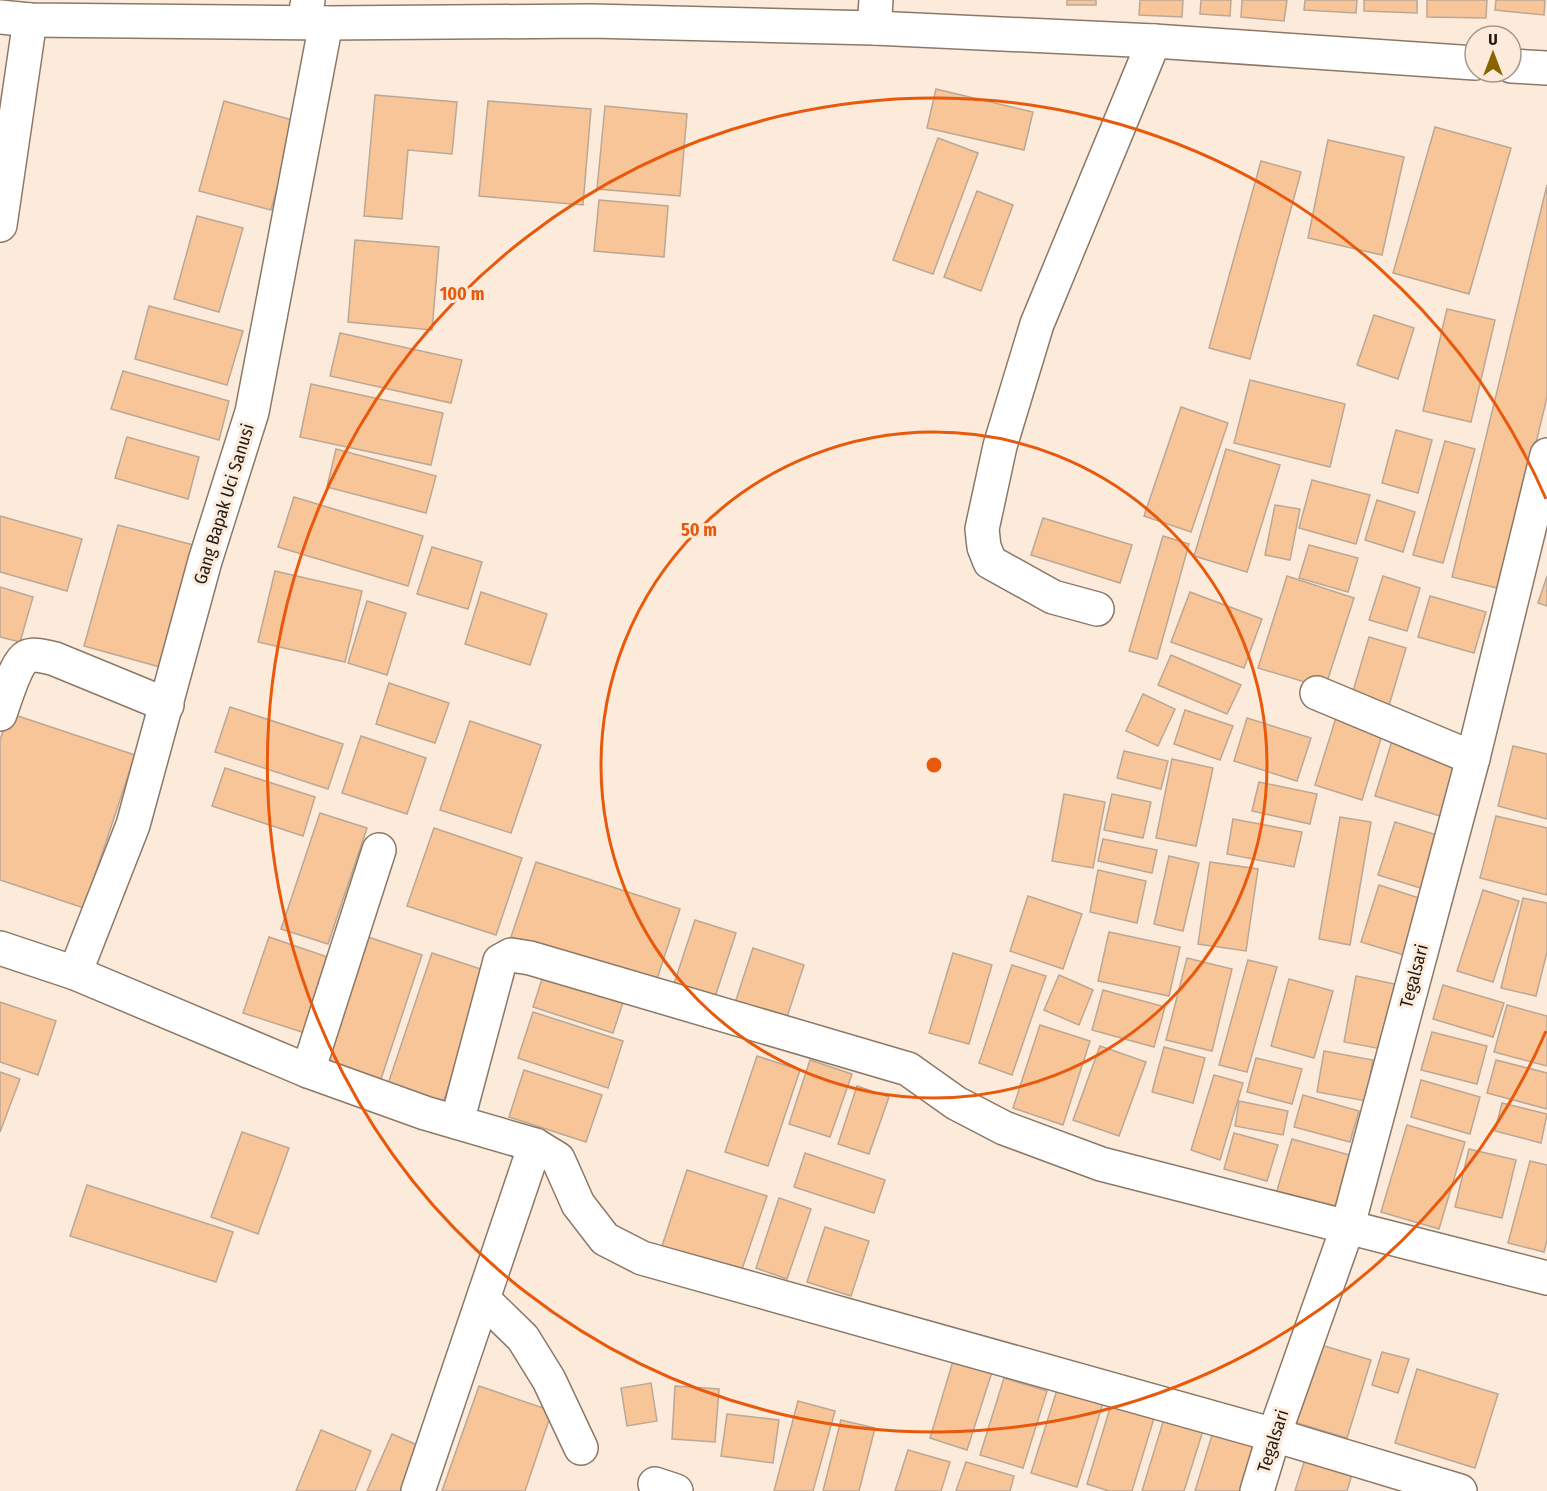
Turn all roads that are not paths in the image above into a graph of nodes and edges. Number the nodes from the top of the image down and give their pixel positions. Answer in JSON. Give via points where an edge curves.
{"nodes":[{"id":1,"x":875,"y":14,"type":"edge"},
{"id":2,"x":313,"y":15,"type":"edge"},
{"id":3,"x":15,"y":19,"type":"edge"},
{"id":4,"x":1154,"y":41,"type":"junction"},
{"id":5,"x":1463,"y":62,"type":"edge"},
{"id":6,"x":1523,"y":67,"type":"edge"},
{"id":7,"x":1547,"y":68,"type":"edge"},
{"id":8,"x":0,"y":225,"type":"edge"},
{"id":9,"x":1547,"y":455,"type":"edge"},
{"id":10,"x":1097,"y":609,"type":"dead end"},
{"id":11,"x":1317,"y":693,"type":"dead end"},
{"id":12,"x":167,"y":705,"type":"junction"},
{"id":13,"x":0,"y":714,"type":"edge"},
{"id":14,"x":1473,"y":758,"type":"junction"},
{"id":15,"x":379,"y":850,"type":"dead end"},
{"id":16,"x":0,"y":948,"type":"edge"},
{"id":17,"x":75,"y":973,"type":"junction"},
{"id":18,"x":309,"y":1071,"type":"junction"},
{"id":19,"x":457,"y":1122,"type":"junction"},
{"id":20,"x":535,"y":1145,"type":"junction"},
{"id":21,"x":1347,"y":1229,"type":"junction"},
{"id":22,"x":1547,"y":1278,"type":"edge"},
{"id":23,"x":484,"y":1300,"type":"junction"},
{"id":24,"x":1274,"y":1435,"type":"junction"},
{"id":25,"x":581,"y":1448,"type":"dead end"},
{"id":26,"x":418,"y":1491,"type":"edge"},
{"id":27,"x":1257,"y":1491,"type":"edge"},
{"id":28,"x":1460,"y":1491,"type":"edge"}],
"edges":[{"from":1,"to":2,"type":"street","via":[[591,21]]},
{"from":1,"to":4,"type":"street"},
{"from":2,"to":3,"type":"street"},
{"from":2,"to":12,"type":"street","name":"Gang Bapak Uci Sanusi","via":[[252,412],[205,561]]},
{"from":3,"to":8,"type":"street"},
{"from":4,"to":5,"type":"street"},
{"from":4,"to":10,"type":"street","via":[[1036,324],[1000,446],[982,529],[990,562],[1053,597]]},
{"from":6,"to":7,"type":"street"},
{"from":9,"to":14,"type":"street","name":"Tegalsari"},
{"from":11,"to":14,"type":"street"},
{"from":12,"to":13,"type":"street","via":[[55,659],[36,656],[26,657],[19,665]]},
{"from":12,"to":17,"type":"street","name":"Gang Bapak Uci Sanusi","via":[[133,825]]},
{"from":14,"to":21,"type":"street","name":"Tegalsari"},
{"from":15,"to":18,"type":"street"},
{"from":16,"to":17,"type":"street"},
{"from":17,"to":18,"type":"street"},
{"from":18,"to":19,"type":"street"},
{"from":19,"to":20,"type":"street"},
{"from":19,"to":21,"type":"street","via":[[500,961],[511,955],[908,1069],[1004,1128],[1090,1160]]},
{"from":20,"to":23,"type":"street"},
{"from":20,"to":24,"type":"street","via":[[558,1159],[578,1204],[605,1239],[642,1258]]},
{"from":21,"to":22,"type":"street"},
{"from":21,"to":24,"type":"street","name":"Tegalsari"},
{"from":23,"to":25,"type":"street","via":[[523,1338],[549,1380]]},
{"from":23,"to":26,"type":"street"},
{"from":24,"to":27,"type":"street","name":"Tegalsari"},
{"from":24,"to":28,"type":"street"}]}
